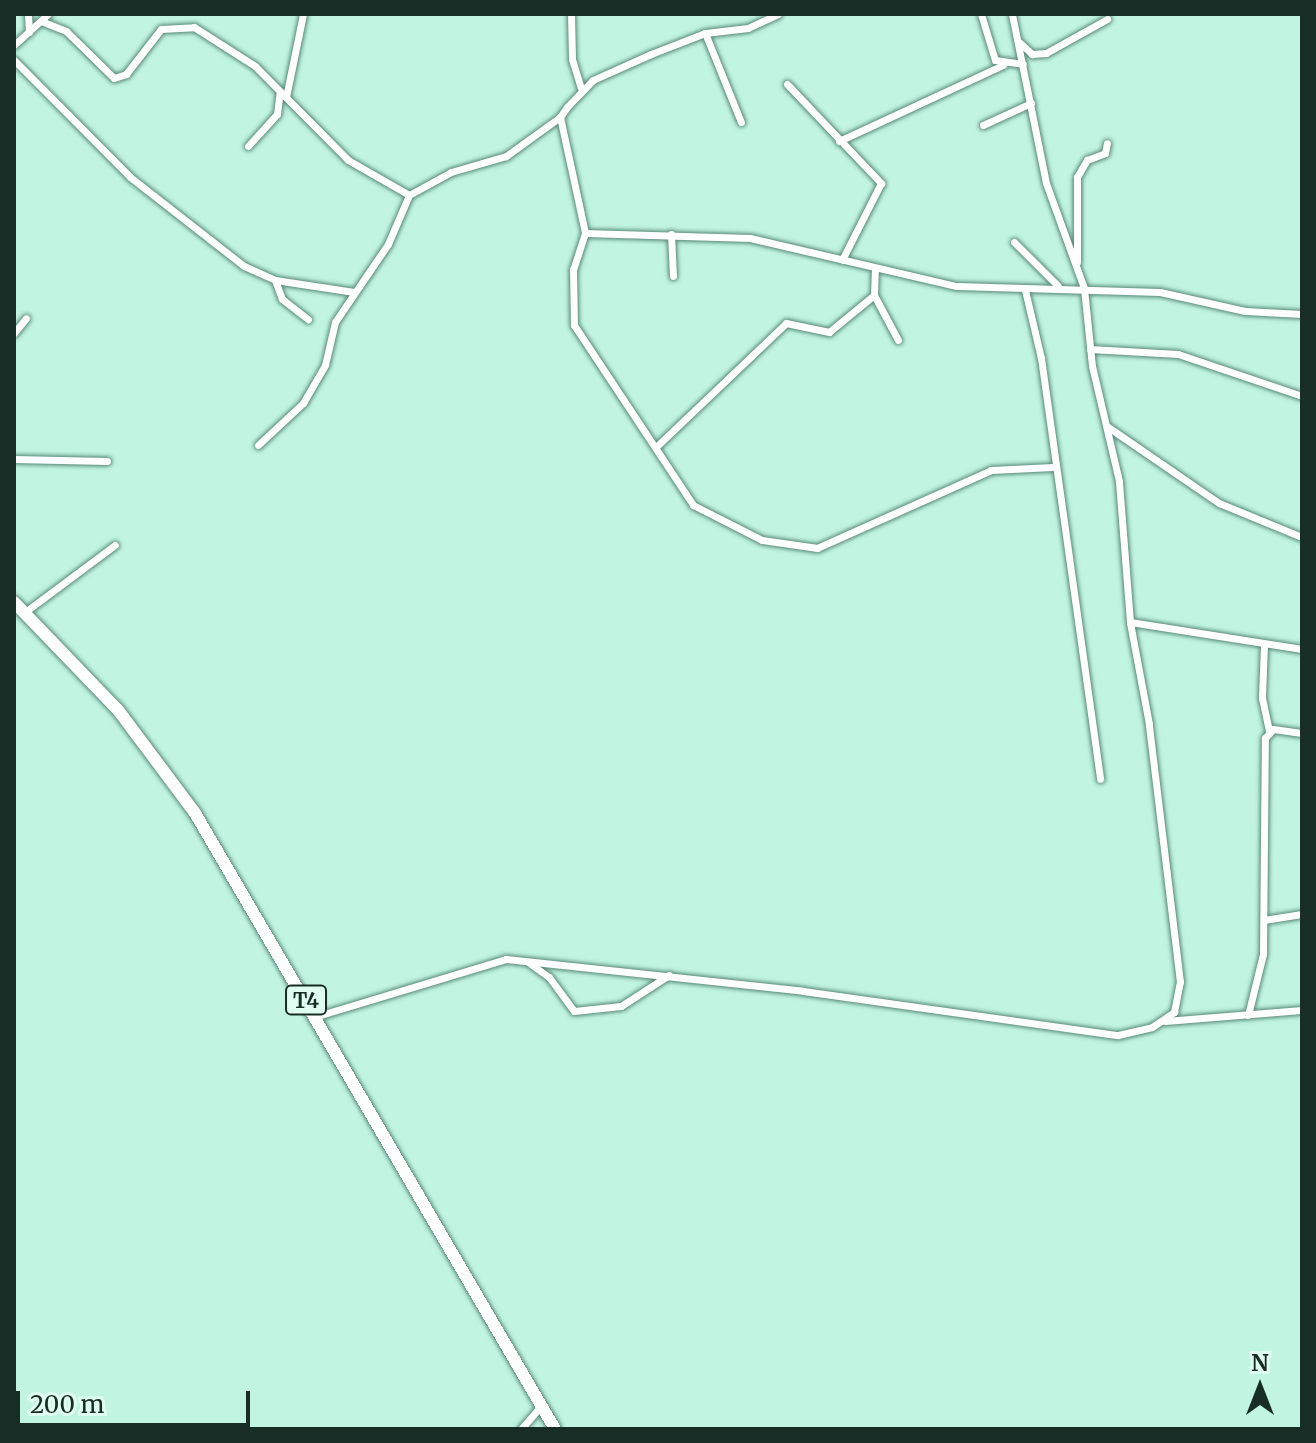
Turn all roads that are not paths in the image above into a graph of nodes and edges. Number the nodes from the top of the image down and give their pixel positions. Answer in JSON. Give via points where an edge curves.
{"nodes":[{"id":1,"x":28,"y":14,"type":"edge"},
{"id":2,"x":48,"y":14,"type":"edge"},
{"id":3,"x":303,"y":14,"type":"edge"},
{"id":4,"x":571,"y":14,"type":"edge"},
{"id":5,"x":778,"y":14,"type":"edge"},
{"id":6,"x":981,"y":14,"type":"edge"},
{"id":7,"x":1012,"y":14,"type":"edge"},
{"id":8,"x":1107,"y":19,"type":"dead end"},
{"id":9,"x":41,"y":21,"type":"junction"},
{"id":10,"x":29,"y":32,"type":"junction"},
{"id":11,"x":705,"y":33,"type":"junction"},
{"id":12,"x":1017,"y":40,"type":"junction"},
{"id":13,"x":14,"y":45,"type":"edge"},
{"id":14,"x":14,"y":60,"type":"edge"},
{"id":15,"x":1023,"y":64,"type":"junction"},
{"id":16,"x":1003,"y":65,"type":"junction"},
{"id":17,"x":787,"y":84,"type":"dead end"},
{"id":18,"x":581,"y":88,"type":"junction"},
{"id":19,"x":283,"y":94,"type":"junction"},
{"id":20,"x":1031,"y":103,"type":"junction"},
{"id":21,"x":560,"y":117,"type":"junction"},
{"id":22,"x":741,"y":122,"type":"dead end"},
{"id":23,"x":983,"y":125,"type":"dead end"},
{"id":24,"x":854,"y":133,"type":"junction"},
{"id":25,"x":839,"y":141,"type":"junction"},
{"id":26,"x":1107,"y":143,"type":"dead end"},
{"id":27,"x":248,"y":146,"type":"dead end"},
{"id":28,"x":848,"y":151,"type":"junction"},
{"id":29,"x":409,"y":195,"type":"junction"},
{"id":30,"x":585,"y":233,"type":"junction"},
{"id":31,"x":671,"y":234,"type":"junction"},
{"id":32,"x":1014,"y":242,"type":"dead end"},
{"id":33,"x":842,"y":260,"type":"junction"},
{"id":34,"x":1077,"y":264,"type":"junction"},
{"id":35,"x":875,"y":269,"type":"junction"},
{"id":36,"x":673,"y":276,"type":"dead end"},
{"id":37,"x":275,"y":280,"type":"junction"},
{"id":38,"x":1058,"y":286,"type":"junction"},
{"id":39,"x":1084,"y":288,"type":"junction"},
{"id":40,"x":1025,"y":290,"type":"junction"},
{"id":41,"x":354,"y":292,"type":"junction"},
{"id":42,"x":874,"y":295,"type":"junction"},
{"id":43,"x":1302,"y":314,"type":"edge"},
{"id":44,"x":26,"y":318,"type":"dead end"},
{"id":45,"x":308,"y":319,"type":"dead end"},
{"id":46,"x":14,"y":333,"type":"edge"},
{"id":47,"x":898,"y":340,"type":"dead end"},
{"id":48,"x":1090,"y":349,"type":"junction"},
{"id":49,"x":1302,"y":396,"type":"edge"},
{"id":50,"x":1107,"y":426,"type":"junction"},
{"id":51,"x":258,"y":445,"type":"dead end"},
{"id":52,"x":658,"y":445,"type":"junction"},
{"id":53,"x":14,"y":459,"type":"edge"},
{"id":54,"x":107,"y":461,"type":"dead end"},
{"id":55,"x":1053,"y":467,"type":"junction"},
{"id":56,"x":1302,"y":537,"type":"edge"},
{"id":57,"x":115,"y":545,"type":"dead end"},
{"id":58,"x":14,"y":602,"type":"edge"},
{"id":59,"x":25,"y":612,"type":"junction"},
{"id":60,"x":1130,"y":622,"type":"junction"},
{"id":61,"x":1264,"y":645,"type":"junction"},
{"id":62,"x":1302,"y":649,"type":"edge"},
{"id":63,"x":1269,"y":730,"type":"junction"},
{"id":64,"x":1302,"y":733,"type":"edge"},
{"id":65,"x":1100,"y":779,"type":"dead end"},
{"id":66,"x":1302,"y":914,"type":"edge"},
{"id":67,"x":1264,"y":920,"type":"junction"},
{"id":68,"x":527,"y":961,"type":"junction"},
{"id":69,"x":669,"y":975,"type":"junction"},
{"id":70,"x":1302,"y":1010,"type":"edge"},
{"id":71,"x":1248,"y":1015,"type":"junction"},
{"id":72,"x":314,"y":1017,"type":"junction"},
{"id":73,"x":1165,"y":1021,"type":"junction"},
{"id":74,"x":540,"y":1407,"type":"junction"},
{"id":75,"x":521,"y":1429,"type":"edge"},
{"id":76,"x":555,"y":1429,"type":"edge"}],
"edges":[{"from":1,"to":10,"type":"street"},
{"from":2,"to":9,"type":"street"},
{"from":3,"to":19,"type":"street"},
{"from":4,"to":18,"type":"street","via":[[572,59]]},
{"from":5,"to":11,"type":"street","via":[[748,28]]},
{"from":6,"to":16,"type":"street","via":[[991,54]]},
{"from":7,"to":12,"type":"street"},
{"from":8,"to":12,"type":"street","via":[[1046,53],[1032,54]]},
{"from":9,"to":10,"type":"street"},
{"from":9,"to":19,"type":"street","via":[[66,31],[114,78],[126,74],[161,29],[184,23],[241,56]]},
{"from":10,"to":13,"type":"street"},
{"from":11,"to":18,"type":"street"},
{"from":11,"to":22,"type":"street"},
{"from":12,"to":15,"type":"street"},
{"from":14,"to":37,"type":"street","via":[[130,177],[244,266]]},
{"from":15,"to":16,"type":"street"},
{"from":15,"to":20,"type":"street"},
{"from":16,"to":24,"type":"street"},
{"from":17,"to":25,"type":"street","via":[[791,94],[819,111]]},
{"from":18,"to":21,"type":"street"},
{"from":19,"to":27,"type":"street","via":[[277,114]]},
{"from":19,"to":29,"type":"street","via":[[348,160]]},
{"from":20,"to":23,"type":"street"},
{"from":20,"to":34,"type":"street","via":[[1046,183]]},
{"from":21,"to":29,"type":"street","via":[[506,156],[451,172]]},
{"from":21,"to":30,"type":"street"},
{"from":24,"to":25,"type":"street"},
{"from":24,"to":28,"type":"street"},
{"from":25,"to":28,"type":"street"},
{"from":26,"to":34,"type":"street","via":[[1105,153],[1087,160],[1077,177]]},
{"from":28,"to":33,"type":"street","via":[[877,175],[882,190]]},
{"from":29,"to":41,"type":"street","via":[[388,244]]},
{"from":30,"to":31,"type":"street"},
{"from":30,"to":52,"type":"street","via":[[573,269],[570,315]]},
{"from":31,"to":33,"type":"street","via":[[750,238]]},
{"from":31,"to":36,"type":"street"},
{"from":32,"to":38,"type":"street"},
{"from":33,"to":35,"type":"street"},
{"from":34,"to":39,"type":"street"},
{"from":35,"to":40,"type":"street","via":[[957,286]]},
{"from":35,"to":42,"type":"street"},
{"from":37,"to":41,"type":"street"},
{"from":37,"to":45,"type":"street","via":[[282,299]]},
{"from":38,"to":39,"type":"street"},
{"from":38,"to":40,"type":"street"},
{"from":39,"to":43,"type":"street","via":[[1160,292],[1245,311]]},
{"from":39,"to":48,"type":"street"},
{"from":40,"to":55,"type":"street","via":[[1041,358]]},
{"from":41,"to":51,"type":"street","via":[[335,322],[322,372],[303,403]]},
{"from":42,"to":47,"type":"street"},
{"from":42,"to":52,"type":"street","via":[[829,332],[786,323]]},
{"from":44,"to":46,"type":"street"},
{"from":48,"to":49,"type":"street","via":[[1178,354]]},
{"from":48,"to":50,"type":"street"},
{"from":50,"to":56,"type":"street","via":[[1219,503]]},
{"from":50,"to":60,"type":"street","via":[[1122,504]]},
{"from":52,"to":55,"type":"street","via":[[693,505],[791,548],[839,541],[991,470]]},
{"from":53,"to":54,"type":"street"},
{"from":55,"to":65,"type":"street"},
{"from":57,"to":59,"type":"street"},
{"from":58,"to":59,"type":"highway","number":"T4"},
{"from":59,"to":72,"type":"highway","number":"T4","via":[[147,746],[256,910]]},
{"from":60,"to":61,"type":"street"},
{"from":60,"to":73,"type":"street","via":[[1149,724],[1180,982]]},
{"from":61,"to":62,"type":"street"},
{"from":61,"to":63,"type":"street","via":[[1263,712]]},
{"from":63,"to":64,"type":"street"},
{"from":63,"to":67,"type":"street"},
{"from":66,"to":67,"type":"street"},
{"from":67,"to":71,"type":"street","via":[[1260,974]]},
{"from":68,"to":69,"type":"street"},
{"from":68,"to":69,"type":"street","via":[[549,977],[574,1011],[621,1006]]},
{"from":68,"to":72,"type":"street","via":[[487,960]]},
{"from":69,"to":73,"type":"street","via":[[1118,1035]]},
{"from":70,"to":71,"type":"street"},
{"from":71,"to":73,"type":"street"},
{"from":72,"to":74,"type":"highway","number":"T4"},
{"from":74,"to":75,"type":"street"},
{"from":74,"to":76,"type":"highway","number":"T4"}]}
